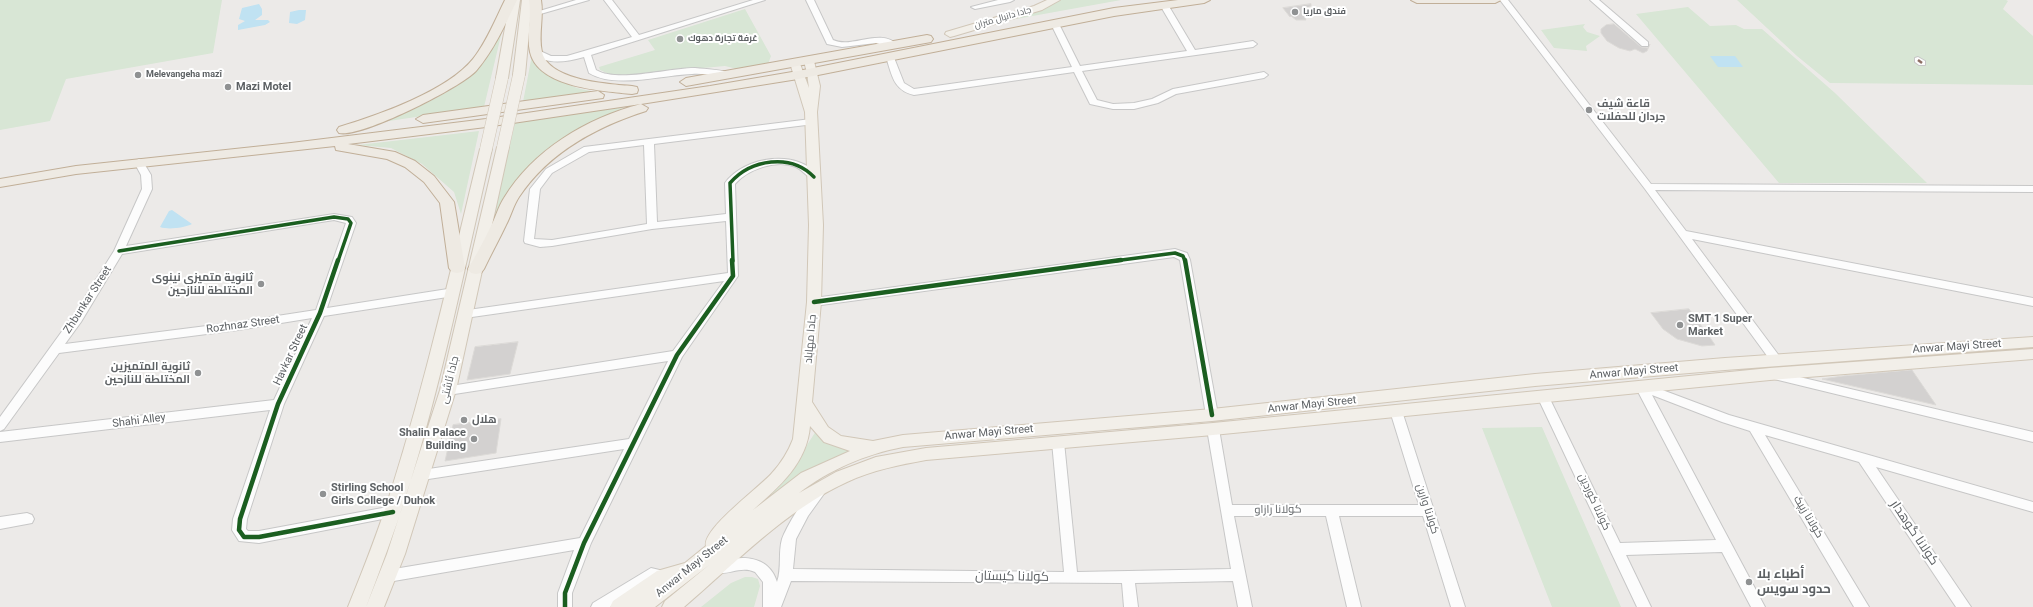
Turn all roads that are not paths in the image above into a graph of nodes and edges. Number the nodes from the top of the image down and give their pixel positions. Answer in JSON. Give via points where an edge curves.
{"nodes":[{"id":1,"x":511,"y":0,"type":"edge"},
{"id":2,"x":515,"y":0,"type":"edge"},
{"id":3,"x":527,"y":0,"type":"edge"},
{"id":4,"x":585,"y":0,"type":"edge"},
{"id":5,"x":608,"y":0,"type":"edge"},
{"id":6,"x":761,"y":0,"type":"edge"},
{"id":7,"x":810,"y":0,"type":"edge"},
{"id":8,"x":1010,"y":0,"type":"edge"},
{"id":9,"x":1055,"y":0,"type":"edge"},
{"id":10,"x":1137,"y":0,"type":"edge"},
{"id":11,"x":1204,"y":0,"type":"edge"},
{"id":12,"x":1417,"y":0,"type":"edge"},
{"id":13,"x":1495,"y":0,"type":"edge"},
{"id":14,"x":1504,"y":0,"type":"edge"},
{"id":15,"x":1597,"y":1,"type":"edge"},
{"id":16,"x":1164,"y":5,"type":"junction"},
{"id":17,"x":536,"y":6,"type":"edge"},
{"id":18,"x":974,"y":6,"type":"edge"},
{"id":19,"x":1055,"y":24,"type":"junction"},
{"id":20,"x":950,"y":34,"type":"junction"},
{"id":21,"x":637,"y":38,"type":"junction"},
{"id":22,"x":1253,"y":44,"type":"dead end"},
{"id":23,"x":1645,"y":44,"type":"dead end"},
{"id":24,"x":894,"y":45,"type":"junction"},
{"id":25,"x":535,"y":52,"type":"junction"},
{"id":26,"x":1192,"y":52,"type":"junction"},
{"id":27,"x":587,"y":54,"type":"junction"},
{"id":28,"x":890,"y":57,"type":"junction"},
{"id":29,"x":811,"y":66,"type":"junction"},
{"id":30,"x":1078,"y":68,"type":"junction"},
{"id":31,"x":796,"y":69,"type":"junction"},
{"id":32,"x":1264,"y":75,"type":"dead end"},
{"id":33,"x":730,"y":76,"type":"junction"},
{"id":34,"x":632,"y":90,"type":"junction"},
{"id":35,"x":710,"y":90,"type":"junction"},
{"id":36,"x":811,"y":117,"type":"junction"},
{"id":37,"x":344,"y":130,"type":"junction"},
{"id":38,"x":649,"y":142,"type":"junction"},
{"id":39,"x":291,"y":147,"type":"junction"},
{"id":40,"x":139,"y":162,"type":"junction"},
{"id":41,"x":0,"y":174,"type":"edge"},
{"id":42,"x":814,"y":177,"type":"junction"},
{"id":43,"x":0,"y":183,"type":"edge"},
{"id":44,"x":1648,"y":187,"type":"junction"},
{"id":45,"x":2033,"y":188,"type":"edge"},
{"id":46,"x":731,"y":217,"type":"junction"},
{"id":47,"x":652,"y":226,"type":"junction"},
{"id":48,"x":1681,"y":233,"type":"junction"},
{"id":49,"x":119,"y":251,"type":"junction"},
{"id":50,"x":457,"y":268,"type":"junction"},
{"id":51,"x":476,"y":269,"type":"junction"},
{"id":52,"x":733,"y":276,"type":"junction"},
{"id":53,"x":454,"y":292,"type":"junction"},
{"id":54,"x":814,"y":302,"type":"junction"},
{"id":55,"x":2033,"y":302,"type":"edge"},
{"id":56,"x":320,"y":313,"type":"junction"},
{"id":57,"x":465,"y":314,"type":"junction"},
{"id":58,"x":56,"y":349,"type":"junction"},
{"id":59,"x":1922,"y":350,"type":"junction"},
{"id":60,"x":2032,"y":353,"type":"edge"},
{"id":61,"x":677,"y":355,"type":"junction"},
{"id":62,"x":1934,"y":362,"type":"junction"},
{"id":63,"x":1774,"y":368,"type":"junction"},
{"id":64,"x":1641,"y":386,"type":"junction"},
{"id":65,"x":448,"y":390,"type":"junction"},
{"id":66,"x":1543,"y":396,"type":"junction"},
{"id":67,"x":805,"y":403,"type":"junction"},
{"id":68,"x":278,"y":404,"type":"junction"},
{"id":69,"x":1396,"y":411,"type":"junction"},
{"id":70,"x":1212,"y":422,"type":"junction"},
{"id":71,"x":0,"y":426,"type":"edge"},
{"id":72,"x":1754,"y":427,"type":"junction"},
{"id":73,"x":0,"y":437,"type":"edge"},
{"id":74,"x":2033,"y":437,"type":"edge"},
{"id":75,"x":1058,"y":442,"type":"junction"},
{"id":76,"x":633,"y":443,"type":"junction"},
{"id":77,"x":876,"y":446,"type":"junction"},
{"id":78,"x":1863,"y":458,"type":"junction"},
{"id":79,"x":422,"y":475,"type":"junction"},
{"id":80,"x":822,"y":487,"type":"junction"},
{"id":81,"x":2033,"y":507,"type":"edge"},
{"id":82,"x":1330,"y":510,"type":"junction"},
{"id":83,"x":1428,"y":510,"type":"junction"},
{"id":84,"x":1226,"y":511,"type":"junction"},
{"id":85,"x":393,"y":512,"type":"junction"},
{"id":86,"x":28,"y":520,"type":"dead end"},
{"id":87,"x":0,"y":523,"type":"edge"},
{"id":88,"x":584,"y":543,"type":"junction"},
{"id":89,"x":1725,"y":546,"type":"junction"},
{"id":90,"x":1616,"y":549,"type":"junction"},
{"id":91,"x":704,"y":556,"type":"junction"},
{"id":92,"x":690,"y":568,"type":"junction"},
{"id":93,"x":718,"y":568,"type":"junction"},
{"id":94,"x":786,"y":575,"type":"junction"},
{"id":95,"x":1239,"y":575,"type":"junction"},
{"id":96,"x":388,"y":576,"type":"junction"},
{"id":97,"x":663,"y":576,"type":"junction"},
{"id":98,"x":1128,"y":577,"type":"junction"},
{"id":99,"x":1071,"y":578,"type":"junction"},
{"id":100,"x":675,"y":605,"type":"edge"},
{"id":101,"x":357,"y":607,"type":"edge"},
{"id":102,"x":375,"y":607,"type":"edge"},
{"id":103,"x":565,"y":607,"type":"edge"},
{"id":104,"x":598,"y":607,"type":"edge"},
{"id":105,"x":619,"y":607,"type":"edge"},
{"id":106,"x":642,"y":607,"type":"edge"},
{"id":107,"x":770,"y":607,"type":"edge"},
{"id":108,"x":774,"y":607,"type":"edge"},
{"id":109,"x":1131,"y":607,"type":"edge"},
{"id":110,"x":1245,"y":607,"type":"edge"},
{"id":111,"x":1354,"y":607,"type":"edge"},
{"id":112,"x":1458,"y":607,"type":"edge"},
{"id":113,"x":1644,"y":607,"type":"edge"},
{"id":114,"x":1758,"y":607,"type":"edge"},
{"id":115,"x":1862,"y":607,"type":"edge"},
{"id":116,"x":1964,"y":607,"type":"edge"}],
"edges":[{"from":1,"to":37,"type":"highway","via":[[493,37],[471,70],[416,103],[383,118]]},
{"from":2,"to":50,"type":"main road","name":"جادا ئاشتی","bridge":true,"via":[[502,78]]},
{"from":3,"to":51,"type":"main road","name":"جادا ئاشتی","bridge":true,"via":[[519,75]]},
{"from":4,"to":17,"type":"street"},
{"from":5,"to":21,"type":"street"},
{"from":6,"to":21,"type":"street"},
{"from":7,"to":24,"type":"street","via":[[833,44],[875,39]]},
{"from":8,"to":18,"type":"street"},
{"from":9,"to":20,"type":"main road","name":"جادا دانيال متران","via":[[1038,8]]},
{"from":10,"to":20,"type":"highway"},
{"from":11,"to":16,"type":"highway"},
{"from":12,"to":13,"type":"highway"},
{"from":14,"to":44,"type":"street"},
{"from":15,"to":23,"type":"street"},
{"from":16,"to":19,"type":"highway"},
{"from":16,"to":26,"type":"street"},
{"from":17,"to":25,"type":"highway"},
{"from":19,"to":28,"type":"highway"},
{"from":19,"to":30,"type":"street"},
{"from":20,"to":24,"type":"highway"},
{"from":21,"to":27,"type":"street"},
{"from":22,"to":26,"type":"street"},
{"from":24,"to":29,"type":"highway"},
{"from":25,"to":27,"type":"street","via":[[544,58],[560,60]]},
{"from":25,"to":34,"type":"highway","via":[[542,64],[575,82]]},
{"from":26,"to":30,"type":"street"},
{"from":27,"to":33,"type":"street","via":[[592,71],[605,77],[694,72]]},
{"from":28,"to":29,"type":"highway"},
{"from":28,"to":30,"type":"street","via":[[901,87],[911,92]]},
{"from":29,"to":31,"type":"highway"},
{"from":29,"to":36,"type":"main road","via":[[815,99]]},
{"from":30,"to":32,"type":"street","via":[[1093,102],[1104,106],[1136,106],[1160,101],[1173,92]]},
{"from":31,"to":33,"type":"highway"},
{"from":31,"to":35,"type":"highway"},
{"from":31,"to":36,"type":"main road","name":"جادا مهاباد"},
{"from":33,"to":34,"type":"highway"},
{"from":34,"to":37,"type":"highway"},
{"from":35,"to":39,"type":"highway"},
{"from":35,"to":51,"type":"highway","via":[[609,118],[566,141],[534,168],[516,192]]},
{"from":36,"to":38,"type":"street"},
{"from":36,"to":42,"type":"main road","name":"جادا مهاباد"},
{"from":37,"to":41,"type":"highway","via":[[226,143]]},
{"from":38,"to":47,"type":"street"},
{"from":38,"to":47,"type":"street","via":[[587,150],[549,171],[535,189],[529,241],[540,244],[552,243]]},
{"from":39,"to":40,"type":"highway"},
{"from":39,"to":50,"type":"highway","via":[[333,146],[377,152],[410,164],[420,171],[447,202]]},
{"from":40,"to":43,"type":"highway"},
{"from":40,"to":49,"type":"street","name":"Zhbunkar Street","via":[[146,175],[146,189]]},
{"from":42,"to":46,"type":"street","via":[[800,165],[789,162],[759,166],[742,172],[734,177],[730,184]]},
{"from":42,"to":54,"type":"main road","name":"جادا مهاباد"},
{"from":44,"to":45,"type":"street"},
{"from":44,"to":48,"type":"street"},
{"from":46,"to":47,"type":"street"},
{"from":46,"to":52,"type":"street"},
{"from":48,"to":55,"type":"street"},
{"from":48,"to":63,"type":"street"},
{"from":49,"to":56,"type":"street","name":"Havkar Street","via":[[343,217],[351,223]]},
{"from":49,"to":58,"type":"street","name":"Zhbunkar Street"},
{"from":50,"to":53,"type":"main road","name":"جادا ئاشتی"},
{"from":51,"to":57,"type":"main road","name":"جادا ئاشتی"},
{"from":52,"to":57,"type":"street"},
{"from":52,"to":61,"type":"street"},
{"from":53,"to":56,"type":"street","name":"Rozhnaz Street"},
{"from":53,"to":85,"type":"main road","name":"جادا ئاشتی"},
{"from":54,"to":67,"type":"main road","name":"جادا مهاباد"},
{"from":54,"to":70,"type":"street","via":[[1175,254],[1183,256]]},
{"from":56,"to":58,"type":"street","name":"Rozhnaz Street"},
{"from":56,"to":68,"type":"street","name":"Havkar Street"},
{"from":57,"to":65,"type":"main road","name":"جادا ئاشتی"},
{"from":58,"to":71,"type":"street","name":"Zhbunkar Street"},
{"from":59,"to":60,"type":"main road","name":"Anwar Mayi Street"},
{"from":59,"to":62,"type":"main road"},
{"from":59,"to":63,"type":"main road","name":"Anwar Mayi Street"},
{"from":60,"to":62,"type":"main road","name":"Anwar Mayi Street"},
{"from":61,"to":65,"type":"street"},
{"from":61,"to":76,"type":"street"},
{"from":62,"to":63,"type":"main road","name":"Anwar Mayi Street"},
{"from":63,"to":64,"type":"main road","name":"Anwar Mayi Street"},
{"from":63,"to":70,"type":"main road","name":"Anwar Mayi Street","via":[[1535,380]]},
{"from":63,"to":74,"type":"street"},
{"from":64,"to":66,"type":"main road","name":"Anwar Mayi Street"},
{"from":64,"to":72,"type":"street","via":[[1697,409]]},
{"from":64,"to":89,"type":"street"},
{"from":65,"to":79,"type":"main road","name":"جادا ئاشتی"},
{"from":66,"to":69,"type":"main road","name":"Anwar Mayi Street"},
{"from":66,"to":90,"type":"street","name":"کولانا کوردین"},
{"from":67,"to":77,"type":"main road","via":[[823,434],[831,439],[847,446]]},
{"from":67,"to":91,"type":"main road","name":"جادا مهاباد","via":[[801,439],[793,458],[777,479],[732,519]]},
{"from":68,"to":73,"type":"street","name":"Shahi Alley"},
{"from":68,"to":85,"type":"street","name":"Havkar Street","via":[[240,519],[239,530],[244,537],[259,537]]},
{"from":69,"to":70,"type":"main road","name":"Anwar Mayi Street"},
{"from":69,"to":83,"type":"street","name":"کولانا وارین"},
{"from":70,"to":75,"type":"main road","name":"Anwar Mayi Street"},
{"from":70,"to":77,"type":"main road","name":"Anwar Mayi Street","via":[[904,441]]},
{"from":70,"to":84,"type":"street"},
{"from":72,"to":78,"type":"street"},
{"from":72,"to":115,"type":"street","name":"کولانا زیپک"},
{"from":75,"to":80,"type":"main road","name":"Anwar Mayi Street","via":[[926,454],[882,462]]},
{"from":75,"to":99,"type":"street"},
{"from":76,"to":79,"type":"street"},
{"from":76,"to":88,"type":"street"},
{"from":77,"to":91,"type":"main road","name":"Anwar Mayi Street","via":[[807,478]]},
{"from":78,"to":81,"type":"street"},
{"from":78,"to":116,"type":"street","name":"کولانا گوهدار"},
{"from":79,"to":96,"type":"main road","name":"جادا ئاشتی"},
{"from":80,"to":93,"type":"main road","name":"Anwar Mayi Street","via":[[782,514]]},
{"from":80,"to":94,"type":"street","via":[[803,512],[789,539]]},
{"from":82,"to":83,"type":"street","name":"کولانا رازاو"},
{"from":82,"to":84,"type":"street","name":"کولانا رازاو"},
{"from":82,"to":111,"type":"street"},
{"from":83,"to":112,"type":"street","name":"کولانا وارین"},
{"from":84,"to":95,"type":"street"},
{"from":85,"to":101,"type":"main road","name":"جادا ئاشتی"},
{"from":86,"to":87,"type":"street"},
{"from":88,"to":96,"type":"street"},
{"from":88,"to":103,"type":"street","via":[[564,592]]},
{"from":89,"to":90,"type":"street"},
{"from":89,"to":114,"type":"street"},
{"from":90,"to":113,"type":"street","name":"کولانا کوردین"},
{"from":91,"to":92,"type":"main road","name":"Anwar Mayi Street"},
{"from":92,"to":97,"type":"main road"},
{"from":92,"to":106,"type":"main road","name":"Anwar Mayi Street"},
{"from":93,"to":100,"type":"main road","name":"Anwar Mayi Street"},
{"from":93,"to":107,"type":"street","via":[[742,562],[763,570],[768,579]]},
{"from":94,"to":99,"type":"street","name":"کولانا کیستان"},
{"from":94,"to":108,"type":"street"},
{"from":95,"to":98,"type":"street","name":"کولانا کیستان"},
{"from":95,"to":110,"type":"street"},
{"from":96,"to":102,"type":"main road","name":"جادا ئاشتی"},
{"from":97,"to":104,"type":"street","via":[[651,574]]},
{"from":97,"to":105,"type":"main road"},
{"from":98,"to":99,"type":"street","name":"کولانا کیستان"},
{"from":98,"to":109,"type":"street"}]}
